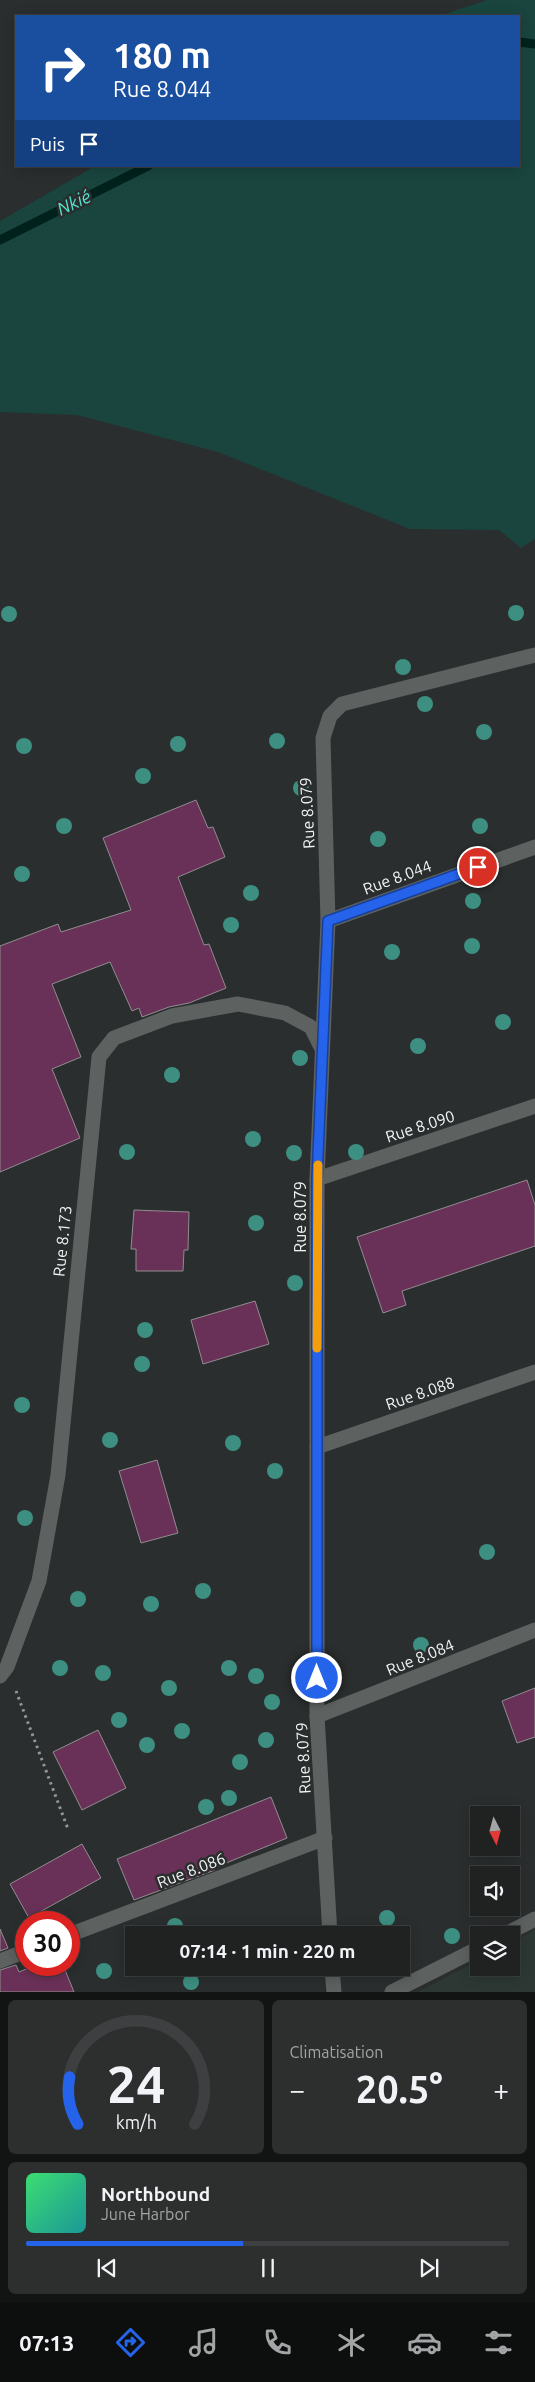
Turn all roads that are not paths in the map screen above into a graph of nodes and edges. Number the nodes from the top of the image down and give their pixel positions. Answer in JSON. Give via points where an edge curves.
{"nodes":[{"id":1,"x":535,"y":655,"type":"edge"},
{"id":2,"x":535,"y":847,"type":"edge"},
{"id":3,"x":328,"y":921,"type":"junction"},
{"id":4,"x":323,"y":1051,"type":"junction"},
{"id":5,"x":535,"y":1106,"type":"edge"},
{"id":6,"x":317,"y":1179,"type":"junction"},
{"id":7,"x":535,"y":1372,"type":"edge"},
{"id":8,"x":317,"y":1447,"type":"junction"},
{"id":9,"x":535,"y":1630,"type":"edge"},
{"id":10,"x":3,"y":1671,"type":"edge"},
{"id":11,"x":318,"y":1716,"type":"junction"},
{"id":12,"x":325,"y":1838,"type":"junction"},
{"id":13,"x":535,"y":1919,"type":"edge"},
{"id":14,"x":330,"y":1926,"type":"edge"},
{"id":15,"x":520,"y":1927,"type":"edge"},
{"id":16,"x":80,"y":1931,"type":"edge"},
{"id":17,"x":470,"y":1953,"type":"edge"},
{"id":18,"x":15,"y":1955,"type":"edge"},
{"id":19,"x":0,"y":1961,"type":"edge"},
{"id":20,"x":333,"y":1976,"type":"edge"},
{"id":21,"x":334,"y":1992,"type":"edge"},
{"id":22,"x":392,"y":1992,"type":"edge"}],
"edges":[{"from":1,"to":3,"type":"street","name":"Rue 8.079","via":[[342,704],[330,716],[323,738],[322,765]]},
{"from":2,"to":3,"type":"street","name":"Rue 8.044"},
{"from":3,"to":4,"type":"street","name":"Rue 8.079"},
{"from":4,"to":6,"type":"street","name":"Rue 8.079"},
{"from":4,"to":10,"type":"street","name":"Rue 8.173","via":[[311,1027],[285,1012],[238,1004],[172,1016],[114,1038],[99,1057],[58,1475],[39,1581]]},
{"from":5,"to":6,"type":"street","name":"Rue 8.090"},
{"from":6,"to":8,"type":"street","name":"Rue 8.079"},
{"from":7,"to":8,"type":"street","name":"Rue 8.088"},
{"from":8,"to":11,"type":"street","name":"Rue 8.079"},
{"from":9,"to":11,"type":"street","name":"Rue 8.084"},
{"from":11,"to":12,"type":"street","name":"Rue 8.079"},
{"from":12,"to":14,"type":"street","name":"Rue 8.079"},
{"from":12,"to":16,"type":"street","name":"Rue 8.086"},
{"from":13,"to":15,"type":"street"},
{"from":17,"to":22,"type":"street"},
{"from":18,"to":19,"type":"street"},
{"from":20,"to":21,"type":"street"}]}
